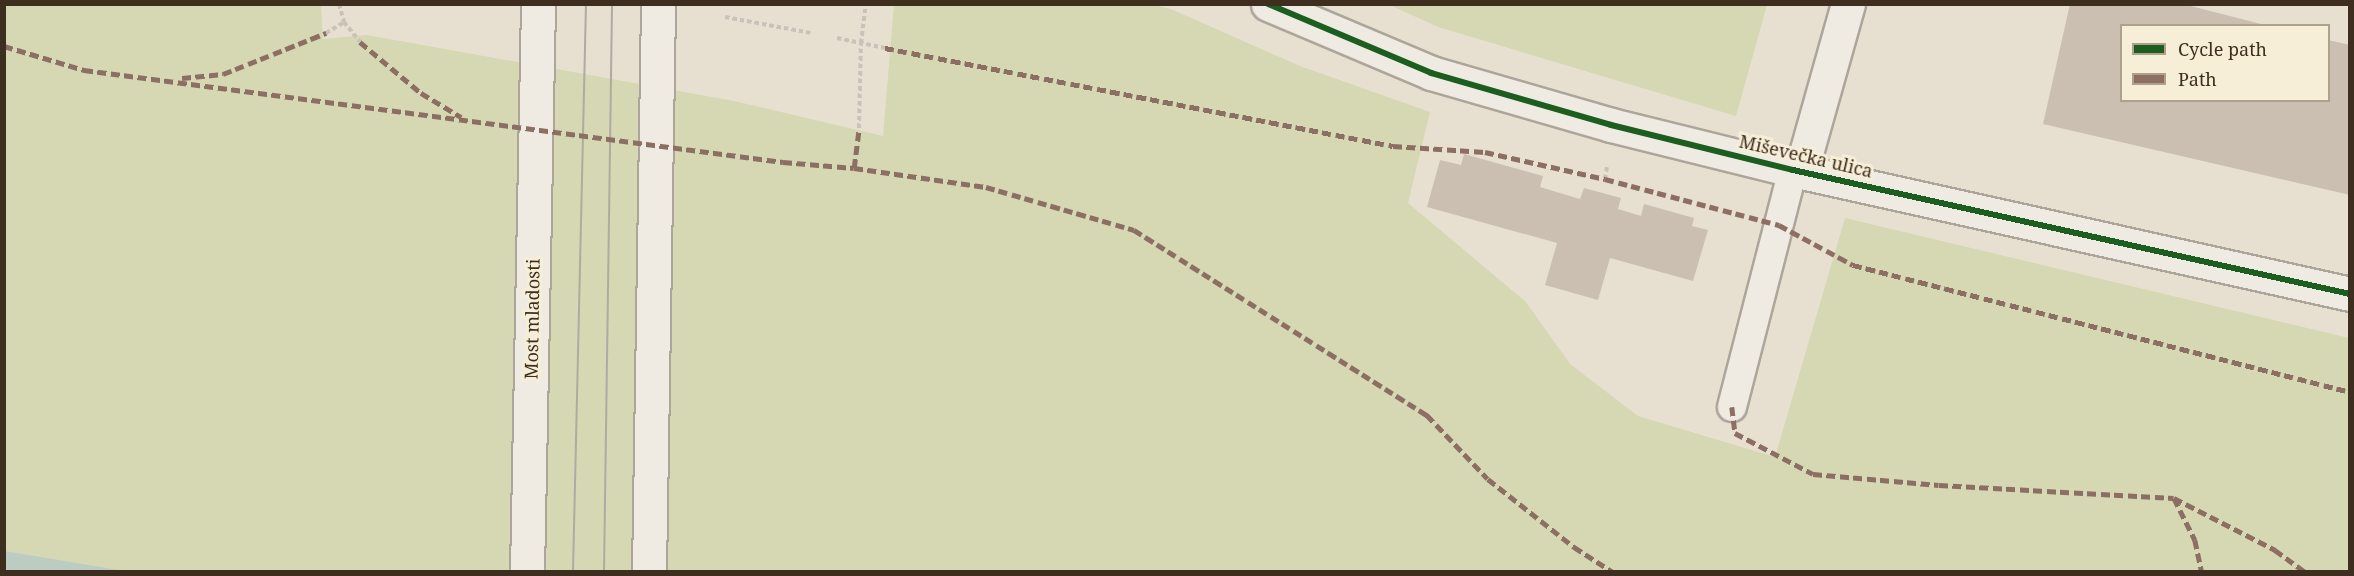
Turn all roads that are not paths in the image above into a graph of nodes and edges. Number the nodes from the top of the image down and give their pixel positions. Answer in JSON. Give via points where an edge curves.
{"nodes":[{"id":1,"x":538,"y":4,"type":"edge"},
{"id":2,"x":658,"y":4,"type":"edge"},
{"id":3,"x":1268,"y":4,"type":"edge"},
{"id":4,"x":1848,"y":4,"type":"edge"},
{"id":5,"x":1797,"y":170,"type":"junction"},
{"id":6,"x":2349,"y":294,"type":"edge"},
{"id":7,"x":1732,"y":406,"type":"dead end"},
{"id":8,"x":527,"y":572,"type":"edge"},
{"id":9,"x":648,"y":572,"type":"edge"}],
"edges":[{"from":1,"to":8,"type":"street","name":"Most mladosti"},
{"from":2,"to":9,"type":"street"},
{"from":3,"to":5,"type":"street","name":"Miševečka ulica","via":[[1431,73],[1611,125]]},
{"from":4,"to":5,"type":"street"},
{"from":5,"to":6,"type":"street","name":"Miševečka ulica"},
{"from":5,"to":7,"type":"lane"}]}
